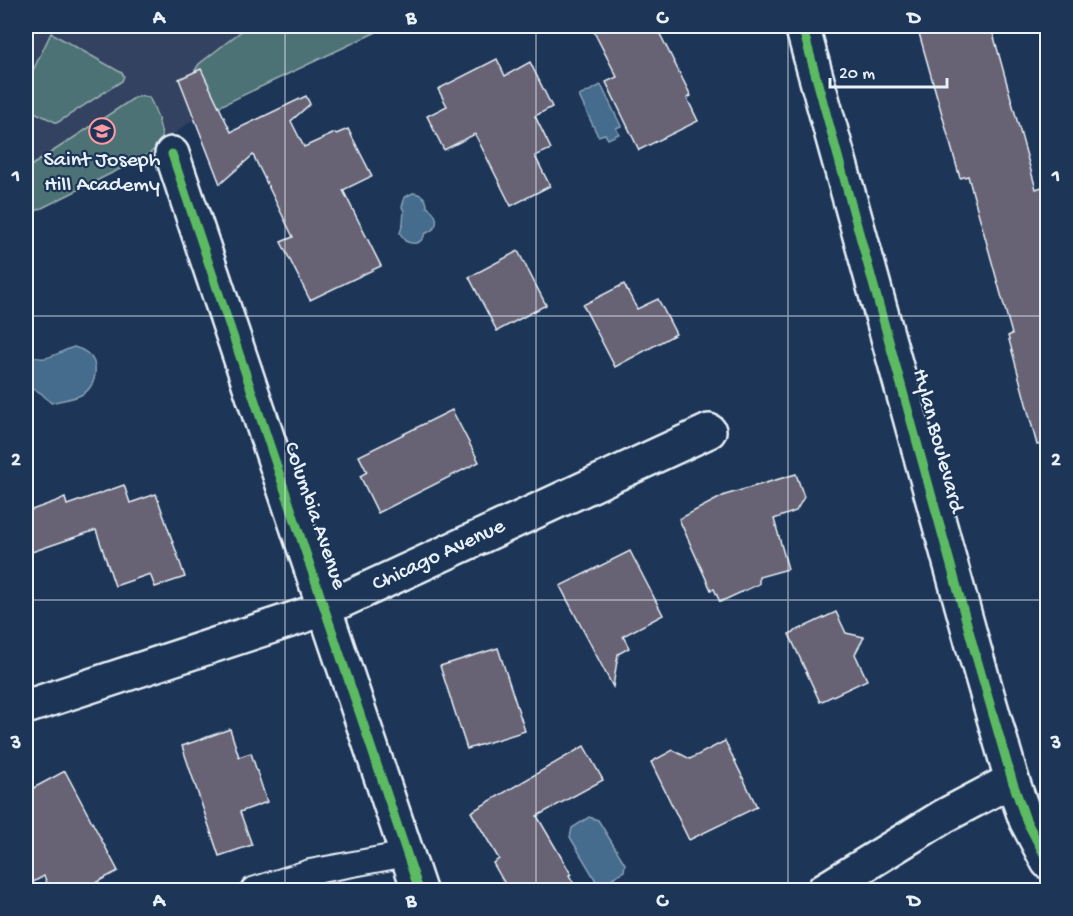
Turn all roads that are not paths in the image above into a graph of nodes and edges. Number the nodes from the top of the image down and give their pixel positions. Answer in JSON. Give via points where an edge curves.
{"nodes":[{"id":1,"x":802,"y":26,"type":"edge"},
{"id":2,"x":172,"y":154,"type":"dead end"},
{"id":3,"x":709,"y":431,"type":"dead end"},
{"id":4,"x":324,"y":609,"type":"junction"},
{"id":5,"x":26,"y":707,"type":"edge"},
{"id":6,"x":1012,"y":780,"type":"junction"},
{"id":7,"x":407,"y":854,"type":"junction"},
{"id":8,"x":1047,"y":862,"type":"edge"},
{"id":9,"x":253,"y":891,"type":"edge"},
{"id":10,"x":419,"y":891,"type":"edge"},
{"id":11,"x":825,"y":891,"type":"edge"}],
"edges":[{"from":1,"to":6,"type":"street","name":"Hylan Boulevard"},
{"from":2,"to":4,"type":"street","name":"Columbia Avenue"},
{"from":3,"to":4,"type":"street","name":"Chicago Avenue"},
{"from":4,"to":5,"type":"street","name":"Chicago Avenue"},
{"from":4,"to":7,"type":"street","name":"Columbia Avenue"},
{"from":6,"to":8,"type":"street","name":"Hylan Boulevard"},
{"from":6,"to":11,"type":"street","via":[[936,821]]},
{"from":7,"to":9,"type":"lane","via":[[310,872]]},
{"from":7,"to":10,"type":"street","name":"Columbia Avenue"}]}
